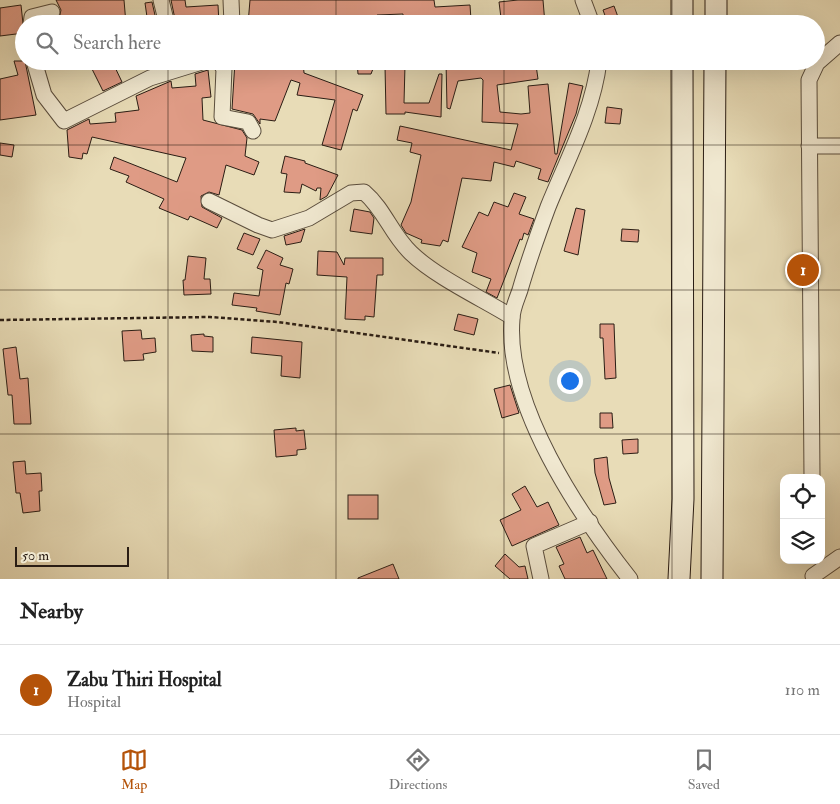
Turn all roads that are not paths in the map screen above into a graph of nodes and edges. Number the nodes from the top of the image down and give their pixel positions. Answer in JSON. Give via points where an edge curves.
{"nodes":[{"id":1,"x":161,"y":0,"type":"edge"},
{"id":2,"x":231,"y":0,"type":"edge"},
{"id":3,"x":583,"y":0,"type":"edge"},
{"id":4,"x":682,"y":0,"type":"edge"},
{"id":5,"x":716,"y":0,"type":"edge"},
{"id":6,"x":52,"y":12,"type":"dead end"},
{"id":7,"x":40,"y":15,"type":"edge"},
{"id":8,"x":165,"y":15,"type":"edge"},
{"id":9,"x":232,"y":15,"type":"edge"},
{"id":10,"x":589,"y":15,"type":"edge"},
{"id":11,"x":682,"y":15,"type":"edge"},
{"id":12,"x":716,"y":15,"type":"edge"},
{"id":13,"x":840,"y":43,"type":"edge"},
{"id":14,"x":825,"y":56,"type":"edge"},
{"id":15,"x":37,"y":70,"type":"edge"},
{"id":16,"x":165,"y":70,"type":"edge"},
{"id":17,"x":224,"y":70,"type":"edge"},
{"id":18,"x":597,"y":70,"type":"edge"},
{"id":19,"x":682,"y":70,"type":"edge"},
{"id":20,"x":715,"y":70,"type":"edge"},
{"id":21,"x":814,"y":70,"type":"edge"},
{"id":22,"x":253,"y":131,"type":"dead end"},
{"id":23,"x":809,"y":146,"type":"junction"},
{"id":24,"x":840,"y":146,"type":"edge"},
{"id":25,"x":209,"y":201,"type":"dead end"},
{"id":26,"x":512,"y":317,"type":"junction"},
{"id":27,"x":812,"y":474,"type":"edge"},
{"id":28,"x":590,"y":522,"type":"junction"},
{"id":29,"x":840,"y":557,"type":"edge"},
{"id":30,"x":813,"y":564,"type":"edge"},
{"id":31,"x":813,"y":578,"type":"edge"},
{"id":32,"x":541,"y":579,"type":"edge"},
{"id":33,"x":630,"y":579,"type":"edge"},
{"id":34,"x":679,"y":579,"type":"edge"},
{"id":35,"x":712,"y":579,"type":"edge"}],
"edges":[{"from":1,"to":8,"type":"street"},
{"from":2,"to":9,"type":"street"},
{"from":3,"to":10,"type":"street"},
{"from":4,"to":11,"type":"main road"},
{"from":5,"to":12,"type":"main road"},
{"from":6,"to":7,"type":"street"},
{"from":13,"to":14,"type":"street"},
{"from":15,"to":16,"type":"street","via":[[44,95],[64,121]]},
{"from":17,"to":22,"type":"street","via":[[222,117],[248,122]]},
{"from":18,"to":26,"type":"street","via":[[581,128],[541,228]]},
{"from":19,"to":34,"type":"main road","via":[[683,499]]},
{"from":20,"to":35,"type":"main road"},
{"from":21,"to":23,"type":"street","via":[[810,80]]},
{"from":23,"to":24,"type":"street"},
{"from":23,"to":27,"type":"street"},
{"from":25,"to":26,"type":"street","via":[[272,230],[309,218],[351,193],[364,192],[378,204],[398,238],[421,262]]},
{"from":26,"to":28,"type":"street","via":[[519,384],[540,440]]},
{"from":28,"to":32,"type":"street","via":[[534,546]]},
{"from":28,"to":33,"type":"street"},
{"from":29,"to":31,"type":"street"},
{"from":30,"to":31,"type":"street"}]}
